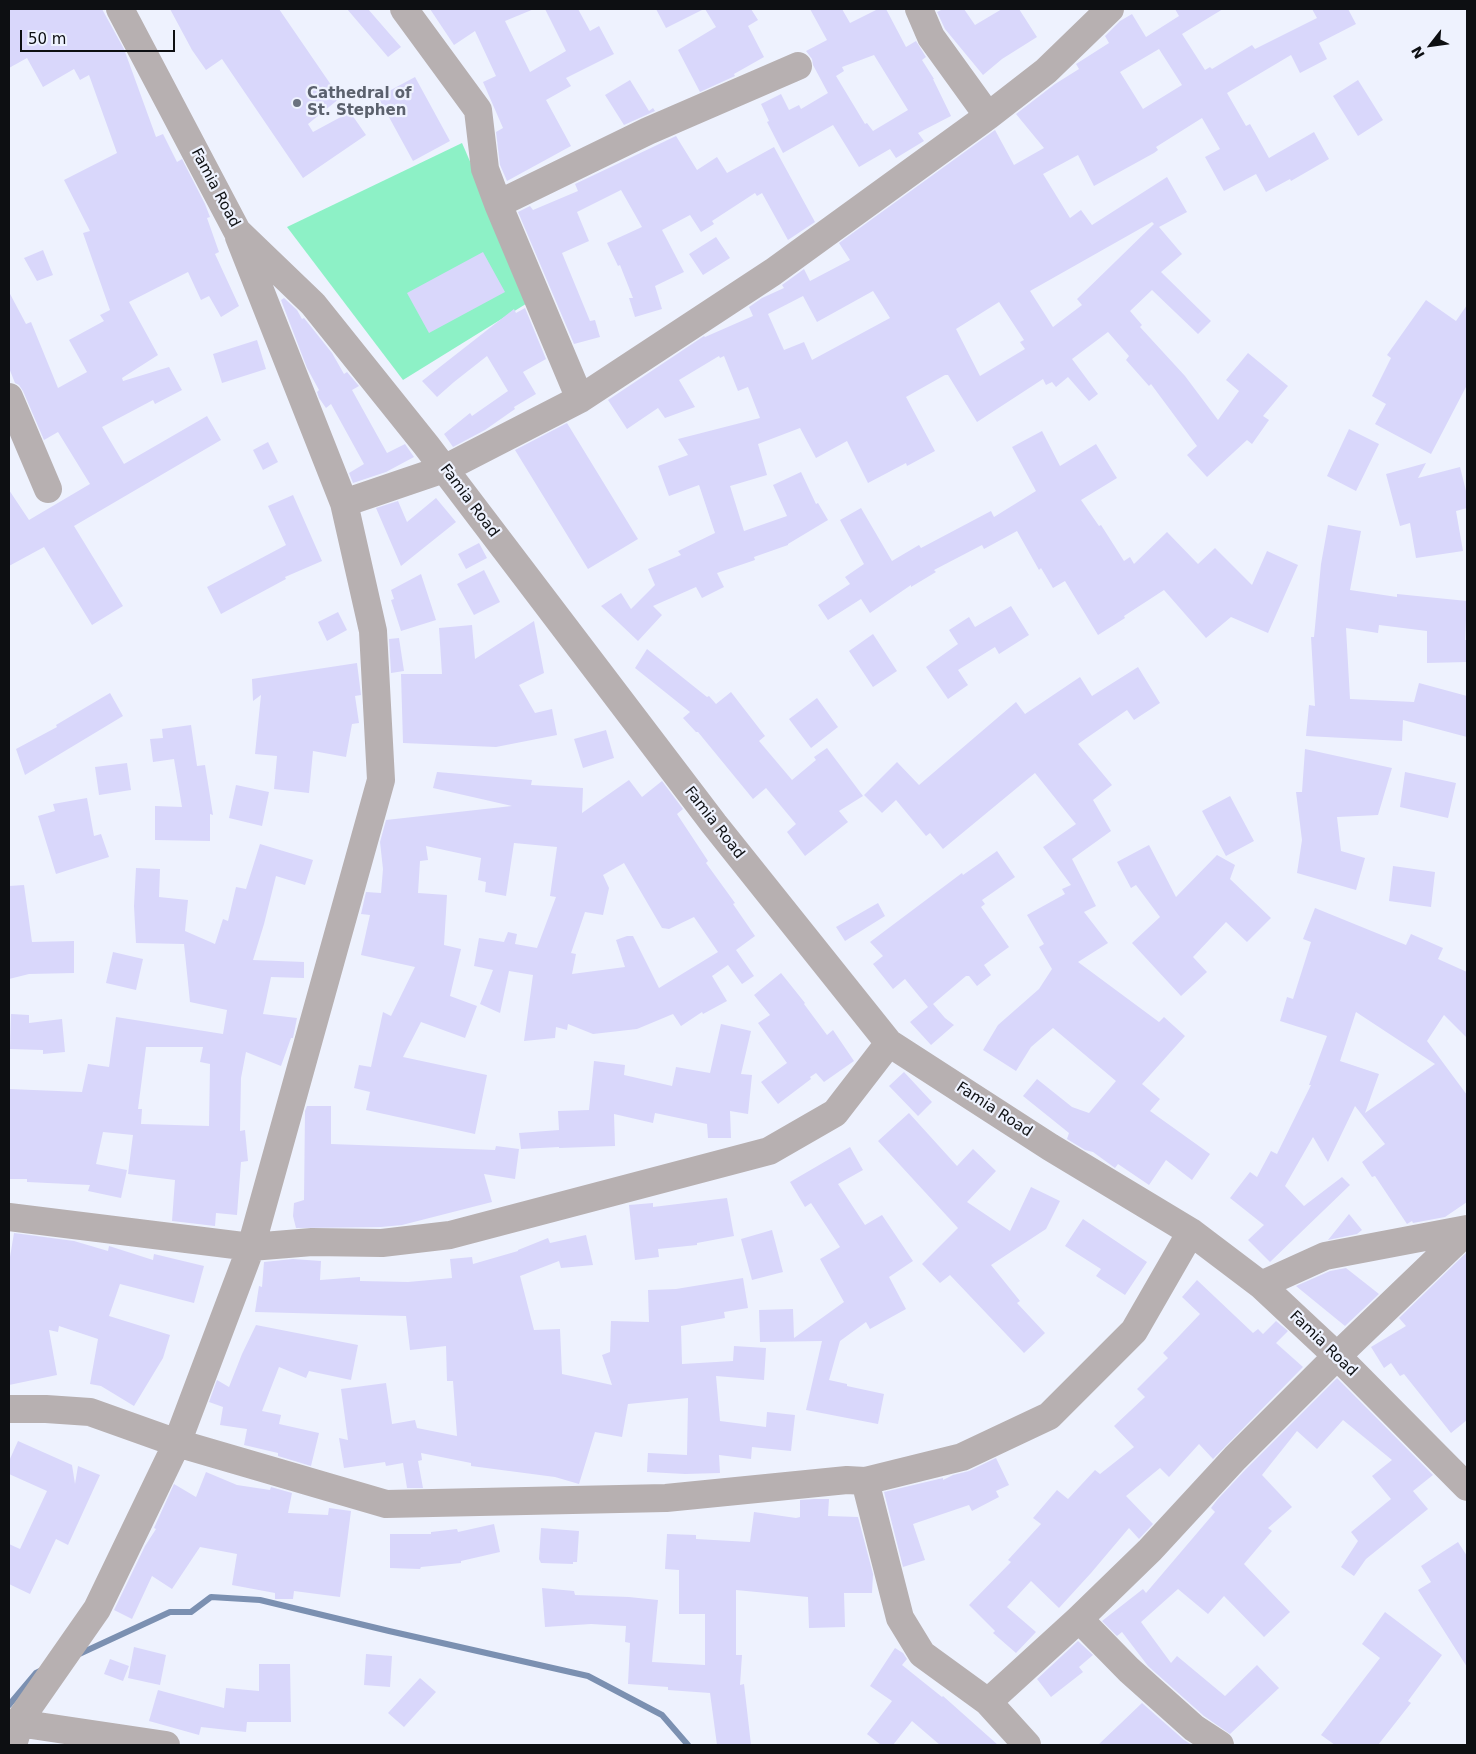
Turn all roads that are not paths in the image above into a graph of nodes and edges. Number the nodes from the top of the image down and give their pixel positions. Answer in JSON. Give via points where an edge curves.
{"nodes":[{"id":1,"x":120,"y":9,"type":"edge"},
{"id":2,"x":404,"y":9,"type":"edge"},
{"id":3,"x":920,"y":9,"type":"edge"},
{"id":4,"x":1110,"y":9,"type":"edge"},
{"id":5,"x":798,"y":66,"type":"dead end"},
{"id":6,"x":988,"y":116,"type":"junction"},
{"id":7,"x":498,"y":204,"type":"junction"},
{"id":8,"x":237,"y":231,"type":"junction"},
{"id":9,"x":9,"y":397,"type":"edge"},
{"id":10,"x":580,"y":399,"type":"junction"},
{"id":11,"x":444,"y":469,"type":"junction"},
{"id":12,"x":48,"y":489,"type":"dead end"},
{"id":13,"x":344,"y":503,"type":"junction"},
{"id":14,"x":890,"y":1042,"type":"junction"},
{"id":15,"x":9,"y":1217,"type":"edge"},
{"id":16,"x":1467,"y":1230,"type":"edge"},
{"id":17,"x":1191,"y":1232,"type":"junction"},
{"id":18,"x":251,"y":1247,"type":"junction"},
{"id":19,"x":1260,"y":1285,"type":"junction"},
{"id":20,"x":1337,"y":1356,"type":"junction"},
{"id":21,"x":9,"y":1409,"type":"edge"},
{"id":22,"x":176,"y":1443,"type":"junction"},
{"id":23,"x":865,"y":1481,"type":"junction"},
{"id":24,"x":1467,"y":1487,"type":"edge"},
{"id":25,"x":1079,"y":1619,"type":"junction"},
{"id":26,"x":988,"y":1702,"type":"junction"},
{"id":27,"x":18,"y":1729,"type":"edge"},
{"id":28,"x":166,"y":1745,"type":"edge"},
{"id":29,"x":1027,"y":1745,"type":"edge"},
{"id":30,"x":1220,"y":1745,"type":"edge"}],
"edges":[{"from":1,"to":8,"type":"street","name":"Famia Road"},
{"from":2,"to":7,"type":"street","via":[[478,110],[485,169]]},
{"from":3,"to":6,"type":"street","via":[[931,37]]},
{"from":4,"to":6,"type":"street","via":[[1046,71]]},
{"from":5,"to":7,"type":"street","via":[[648,131]]},
{"from":6,"to":10,"type":"street","via":[[774,272]]},
{"from":7,"to":10,"type":"street"},
{"from":8,"to":11,"type":"street","name":"Famia Road","via":[[313,304]]},
{"from":8,"to":13,"type":"street"},
{"from":9,"to":12,"type":"street"},
{"from":10,"to":11,"type":"street"},
{"from":11,"to":13,"type":"street"},
{"from":11,"to":14,"type":"street","name":"Famia Road","via":[[714,824]]},
{"from":13,"to":18,"type":"street","via":[[373,631],[381,780]]},
{"from":14,"to":17,"type":"street","name":"Famia Road","via":[[1050,1147]]},
{"from":14,"to":18,"type":"street","via":[[835,1113],[768,1151],[450,1235],[382,1243],[312,1242]]},
{"from":15,"to":18,"type":"street"},
{"from":16,"to":19,"type":"street","via":[[1325,1256]]},
{"from":16,"to":20,"type":"street"},
{"from":17,"to":19,"type":"street","name":"Famia Road"},
{"from":17,"to":23,"type":"street","via":[[1134,1331],[1049,1416],[962,1457]]},
{"from":18,"to":22,"type":"street"},
{"from":19,"to":20,"type":"street","name":"Famia Road"},
{"from":20,"to":24,"type":"street","name":"Famia Road"},
{"from":20,"to":25,"type":"street"},
{"from":21,"to":22,"type":"street","via":[[90,1412]]},
{"from":22,"to":23,"type":"street","via":[[386,1504],[666,1498],[847,1480]]},
{"from":22,"to":27,"type":"street","via":[[97,1608]]},
{"from":23,"to":26,"type":"street","via":[[900,1618],[922,1654]]},
{"from":25,"to":26,"type":"street"},
{"from":25,"to":30,"type":"street","via":[[1129,1670],[1194,1728]]},
{"from":26,"to":29,"type":"street"},
{"from":27,"to":28,"type":"street"}]}
